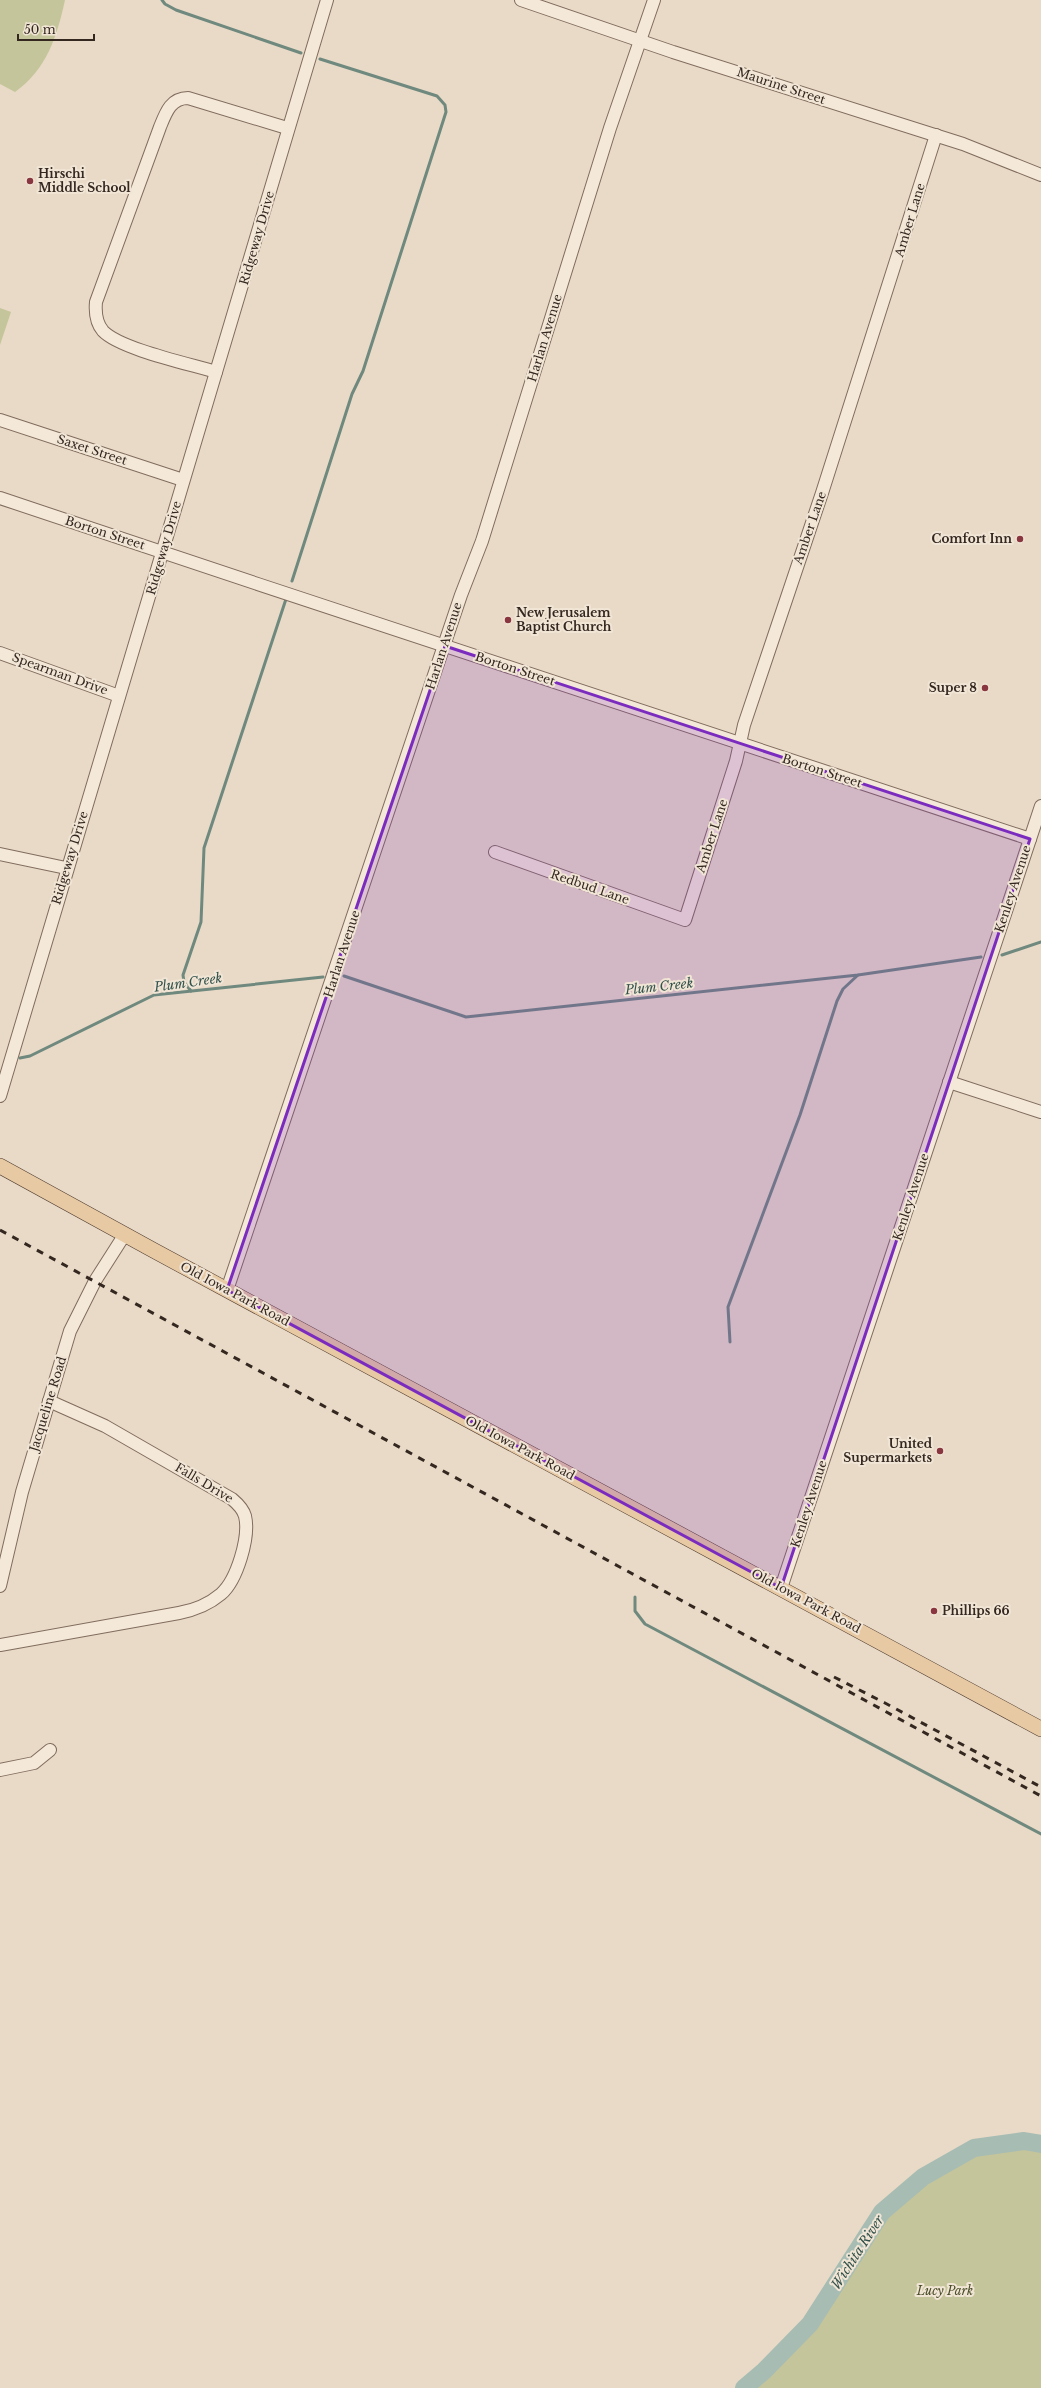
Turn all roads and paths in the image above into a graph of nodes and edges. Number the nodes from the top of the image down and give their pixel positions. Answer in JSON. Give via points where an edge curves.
{"nodes":[{"id":1,"x":327,"y":0,"type":"edge"},
{"id":2,"x":521,"y":0,"type":"edge"},
{"id":3,"x":654,"y":0,"type":"edge"},
{"id":4,"x":640,"y":40,"type":"junction"},
{"id":5,"x":287,"y":128,"type":"junction"},
{"id":6,"x":936,"y":135,"type":"junction"},
{"id":7,"x":1041,"y":175,"type":"edge"},
{"id":8,"x":216,"y":372,"type":"junction"},
{"id":9,"x":0,"y":420,"type":"edge"},
{"id":10,"x":183,"y":480,"type":"junction"},
{"id":11,"x":0,"y":498,"type":"edge"},
{"id":12,"x":163,"y":552,"type":"junction"},
{"id":13,"x":444,"y":646,"type":"junction"},
{"id":14,"x":0,"y":653,"type":"edge"},
{"id":15,"x":119,"y":696,"type":"junction"},
{"id":16,"x":739,"y":745,"type":"junction"},
{"id":17,"x":1041,"y":806,"type":"edge"},
{"id":18,"x":1030,"y":839,"type":"junction"},
{"id":19,"x":495,"y":852,"type":"dead end"},
{"id":20,"x":0,"y":854,"type":"edge"},
{"id":21,"x":66,"y":868,"type":"junction"},
{"id":22,"x":685,"y":920,"type":"joint"},
{"id":23,"x":949,"y":1082,"type":"junction"},
{"id":24,"x":0,"y":1096,"type":"edge"},
{"id":25,"x":1041,"y":1112,"type":"edge"},
{"id":26,"x":0,"y":1166,"type":"edge"},
{"id":27,"x":126,"y":1234,"type":"junction"},
{"id":28,"x":227,"y":1290,"type":"junction"},
{"id":29,"x":49,"y":1401,"type":"junction"},
{"id":30,"x":0,"y":1586,"type":"edge"},
{"id":31,"x":781,"y":1588,"type":"junction"},
{"id":32,"x":0,"y":1645,"type":"edge"},
{"id":33,"x":1041,"y":1729,"type":"edge"},
{"id":34,"x":50,"y":1750,"type":"dead end"},
{"id":35,"x":0,"y":1770,"type":"edge"}],
"edges":[{"from":1,"to":5,"type":"street","name":"Ridgeway Drive"},
{"from":2,"to":4,"type":"street","name":"Maurine Street"},
{"from":3,"to":4,"type":"street","name":"Harlan Avenue"},
{"from":4,"to":6,"type":"street","name":"Maurine Street"},
{"from":4,"to":13,"type":"street","name":"Harlan Avenue","via":[[610,128],[482,541]]},
{"from":5,"to":8,"type":"street","name":"Ridgeway Drive","via":[[262,223]]},
{"from":5,"to":8,"type":"street","via":[[188,98],[180,98],[172,104],[160,126],[98,296],[95,313],[98,325],[113,340]]},
{"from":6,"to":7,"type":"street","name":"Maurine Street"},
{"from":6,"to":16,"type":"street","name":"Amber Lane"},
{"from":8,"to":10,"type":"street","name":"Ridgeway Drive"},
{"from":9,"to":10,"type":"street","name":"Saxet Street"},
{"from":10,"to":12,"type":"street","name":"Ridgeway Drive"},
{"from":11,"to":12,"type":"street","name":"Borton Street"},
{"from":12,"to":13,"type":"street","name":"Borton Street"},
{"from":12,"to":15,"type":"street","name":"Ridgeway Drive"},
{"from":13,"to":16,"type":"street","name":"Borton Street"},
{"from":13,"to":28,"type":"street","name":"Harlan Avenue"},
{"from":14,"to":15,"type":"street","name":"Spearman Drive"},
{"from":15,"to":21,"type":"street","name":"Ridgeway Drive"},
{"from":16,"to":18,"type":"street","name":"Borton Street"},
{"from":16,"to":22,"type":"street","name":"Amber Lane"},
{"from":17,"to":18,"type":"street","name":"Kenley Avenue"},
{"from":18,"to":23,"type":"street","name":"Kenley Avenue"},
{"from":19,"to":22,"type":"street","name":"Redbud Lane"},
{"from":20,"to":21,"type":"street"},
{"from":21,"to":24,"type":"street","name":"Ridgeway Drive"},
{"from":23,"to":25,"type":"street"},
{"from":23,"to":31,"type":"street","name":"Kenley Avenue"},
{"from":26,"to":27,"type":"main road","name":"Old Iowa Park Road"},
{"from":27,"to":28,"type":"main road","name":"Old Iowa Park Road"},
{"from":27,"to":29,"type":"street","name":"Jacqueline Road","via":[[78,1313]]},
{"from":28,"to":31,"type":"main road","name":"Old Iowa Park Road"},
{"from":29,"to":30,"type":"street","name":"Jacqueline Road","via":[[22,1492]]},
{"from":29,"to":32,"type":"street","name":"Falls Drive","via":[[105,1426],[232,1499],[239,1505],[245,1518],[245,1542],[229,1584],[222,1593],[203,1607]]},
{"from":31,"to":33,"type":"main road","name":"Old Iowa Park Road"},
{"from":34,"to":35,"type":"street","via":[[34,1763]]}]}
